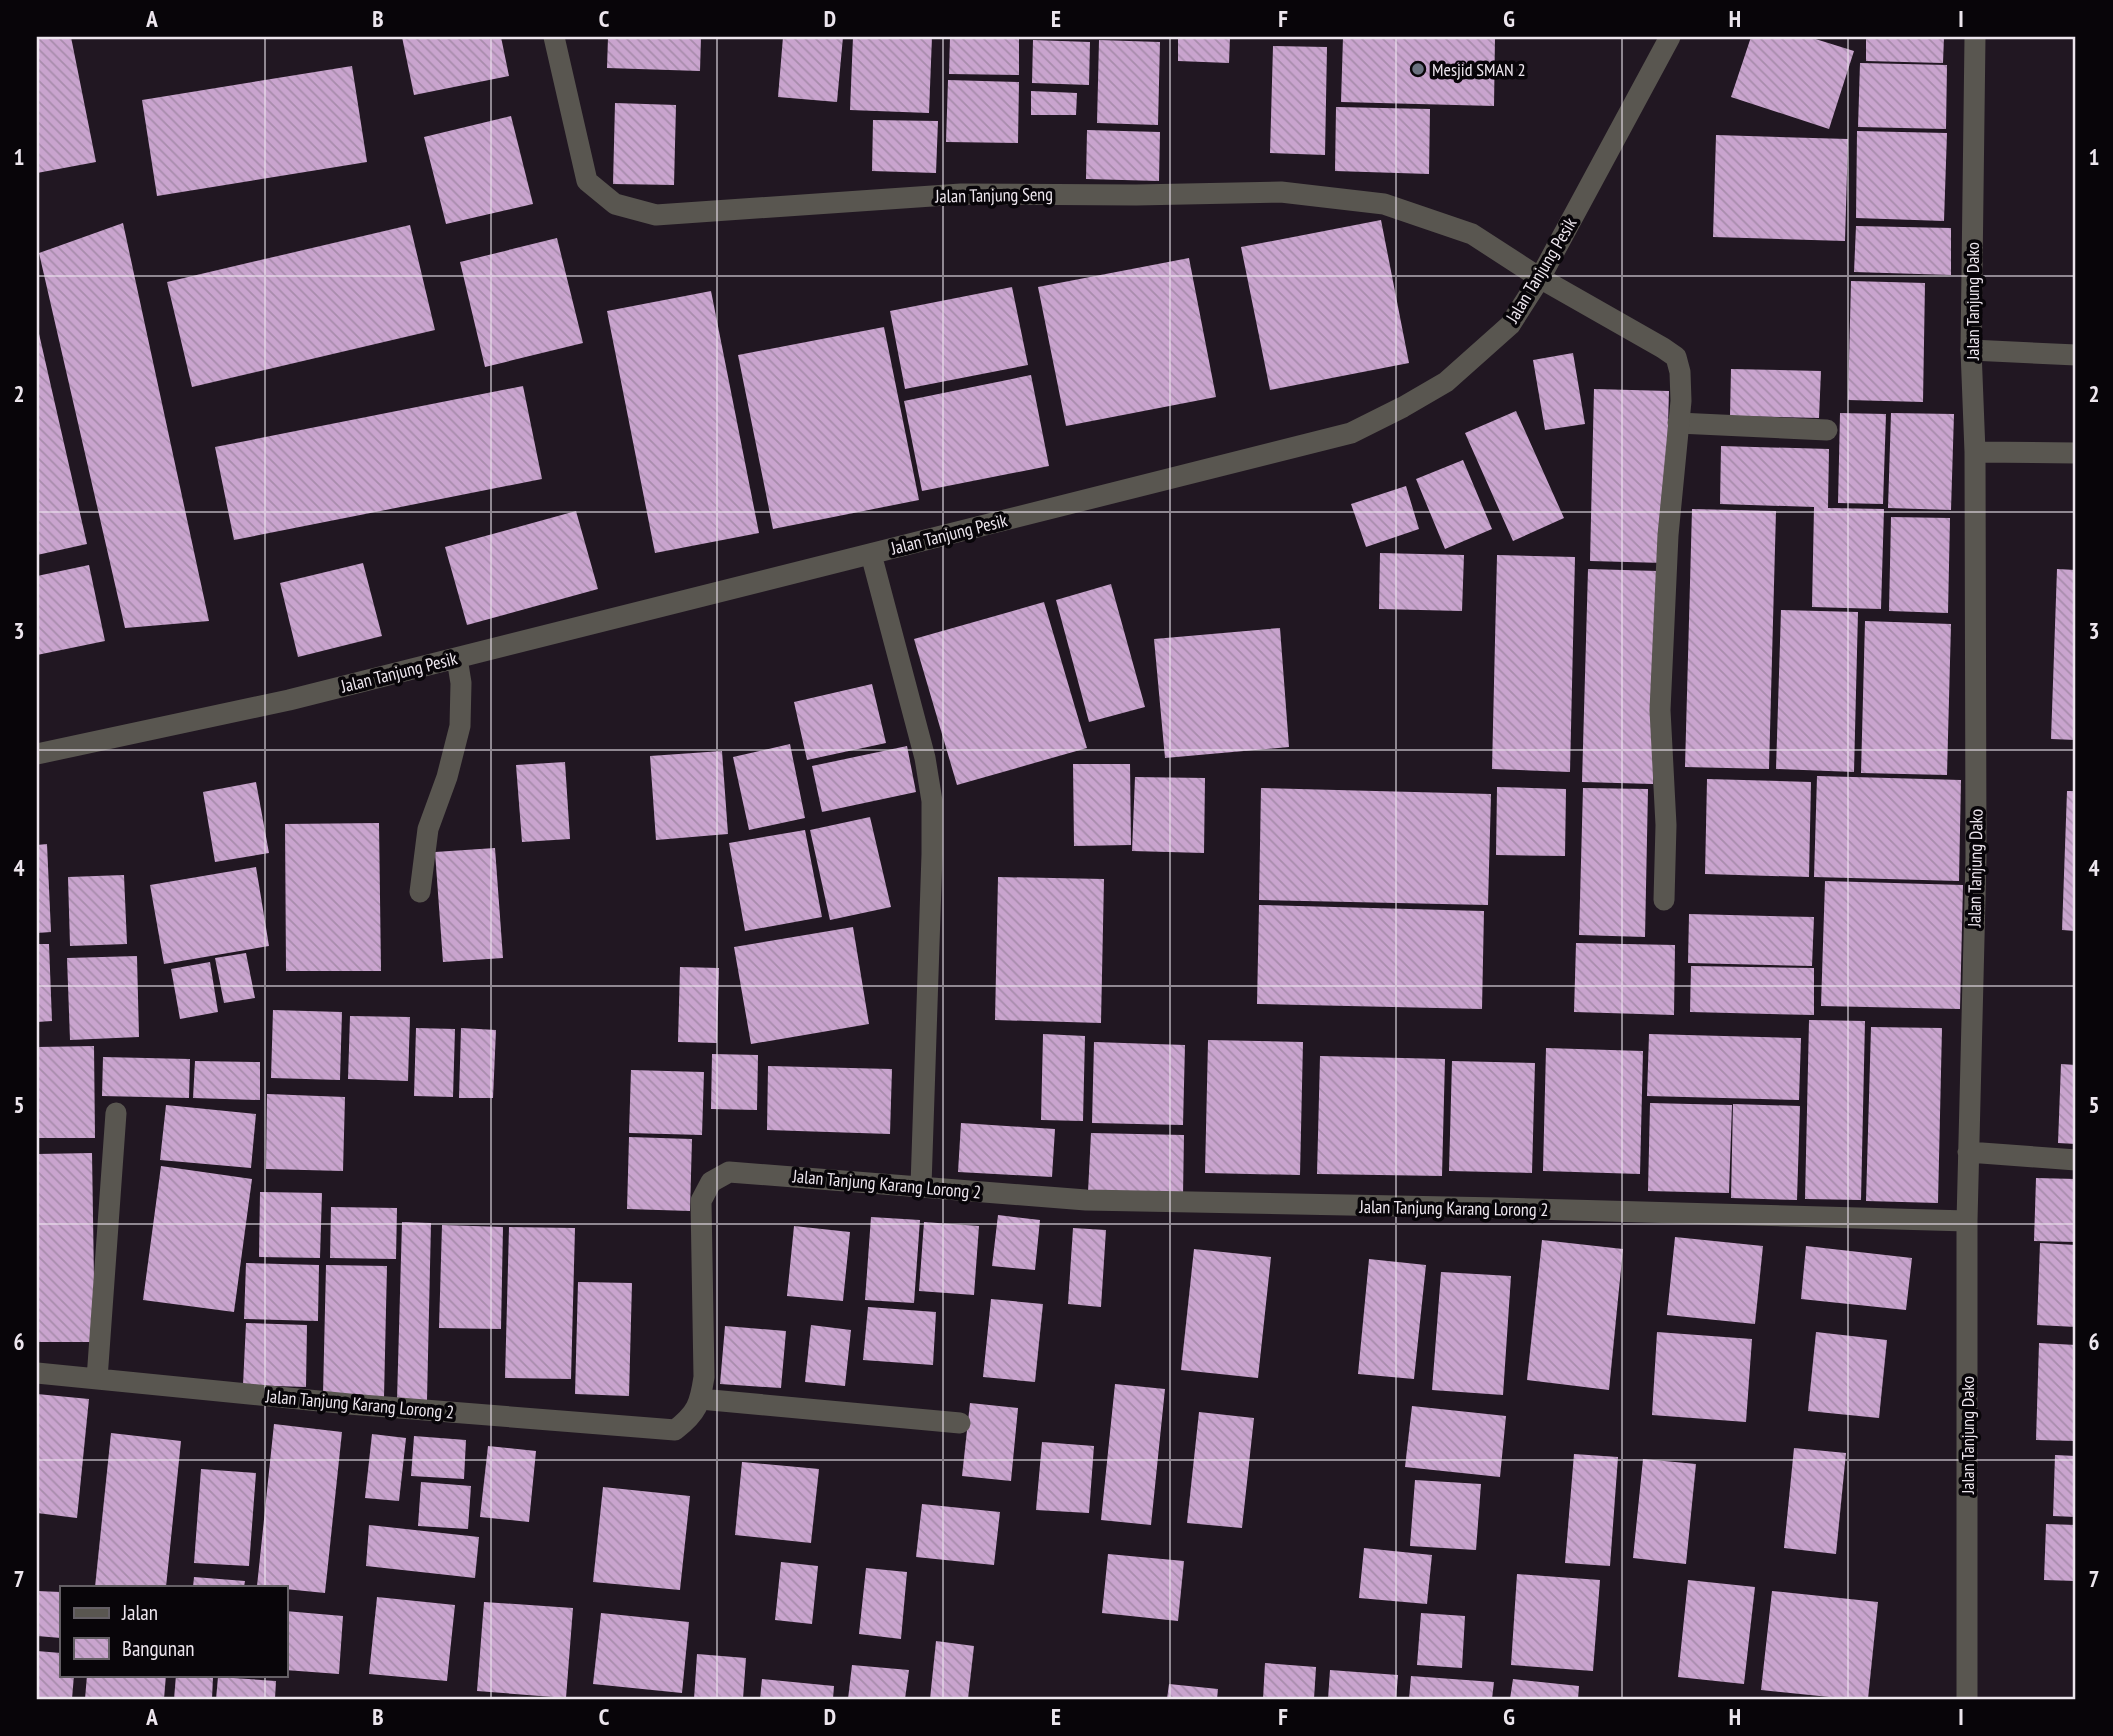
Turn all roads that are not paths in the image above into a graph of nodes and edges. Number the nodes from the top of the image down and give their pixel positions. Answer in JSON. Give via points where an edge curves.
{"nodes":[{"id":1,"x":554,"y":37,"type":"edge"},
{"id":2,"x":1670,"y":37,"type":"edge"},
{"id":3,"x":1975,"y":37,"type":"edge"},
{"id":4,"x":1539,"y":278,"type":"junction"},
{"id":5,"x":1971,"y":350,"type":"junction"},
{"id":6,"x":2076,"y":355,"type":"edge"},
{"id":7,"x":1678,"y":423,"type":"junction"},
{"id":8,"x":1828,"y":430,"type":"dead end"},
{"id":9,"x":1975,"y":452,"type":"junction"},
{"id":10,"x":2076,"y":453,"type":"edge"},
{"id":11,"x":871,"y":554,"type":"junction"},
{"id":12,"x":457,"y":658,"type":"junction"},
{"id":13,"x":37,"y":754,"type":"edge"},
{"id":14,"x":420,"y":892,"type":"dead end"},
{"id":15,"x":1664,"y":900,"type":"dead end"},
{"id":16,"x":116,"y":1113,"type":"dead end"},
{"id":17,"x":1968,"y":1152,"type":"junction"},
{"id":18,"x":2076,"y":1160,"type":"edge"},
{"id":19,"x":920,"y":1186,"type":"junction"},
{"id":20,"x":1967,"y":1220,"type":"junction"},
{"id":21,"x":37,"y":1373,"type":"edge"},
{"id":22,"x":97,"y":1379,"type":"junction"},
{"id":23,"x":700,"y":1399,"type":"junction"},
{"id":24,"x":960,"y":1423,"type":"dead end"},
{"id":25,"x":1967,"y":1699,"type":"edge"}],
"edges":[{"from":1,"to":4,"type":"street","name":"Jalan Tanjung Seng","via":[[587,181],[615,204],[656,215],[961,194],[1281,192],[1384,204],[1472,234]]},
{"from":2,"to":4,"type":"street","name":"Jalan Tanjung Pesik"},
{"from":3,"to":5,"type":"street","name":"Jalan Tanjung Dako"},
{"from":4,"to":7,"type":"street","name":"Jalan Tanjung Seng","via":[[1676,357],[1681,401]]},
{"from":4,"to":11,"type":"street","name":"Jalan Tanjung Pesik","via":[[1510,325],[1446,382],[1351,433]]},
{"from":5,"to":6,"type":"street"},
{"from":5,"to":9,"type":"street","name":"Jalan Tanjung Dako"},
{"from":7,"to":8,"type":"street"},
{"from":7,"to":15,"type":"street","via":[[1660,710],[1666,825]]},
{"from":9,"to":10,"type":"street"},
{"from":9,"to":17,"type":"street","name":"Jalan Tanjung Dako","via":[[1976,858]]},
{"from":11,"to":12,"type":"street","name":"Jalan Tanjung Pesik"},
{"from":11,"to":19,"type":"street","via":[[925,758],[932,801]]},
{"from":12,"to":13,"type":"street","name":"Jalan Tanjung Pesik","via":[[289,700]]},
{"from":12,"to":14,"type":"street","via":[[460,726],[428,830]]},
{"from":16,"to":22,"type":"street"},
{"from":17,"to":18,"type":"street"},
{"from":17,"to":20,"type":"street","name":"Jalan Tanjung Dako"},
{"from":19,"to":20,"type":"street","name":"Jalan Tanjung Karang Lorong 2","via":[[1086,1200]]},
{"from":19,"to":23,"type":"street","name":"Jalan Tanjung Karang Lorong 2","via":[[729,1172],[711,1182],[701,1200],[704,1377]]},
{"from":20,"to":25,"type":"street","name":"Jalan Tanjung Dako"},
{"from":21,"to":22,"type":"street","name":"Jalan Tanjung Karang Lorong 2"},
{"from":22,"to":23,"type":"street","name":"Jalan Tanjung Karang Lorong 2","via":[[675,1430],[690,1418]]},
{"from":23,"to":24,"type":"street"}]}
